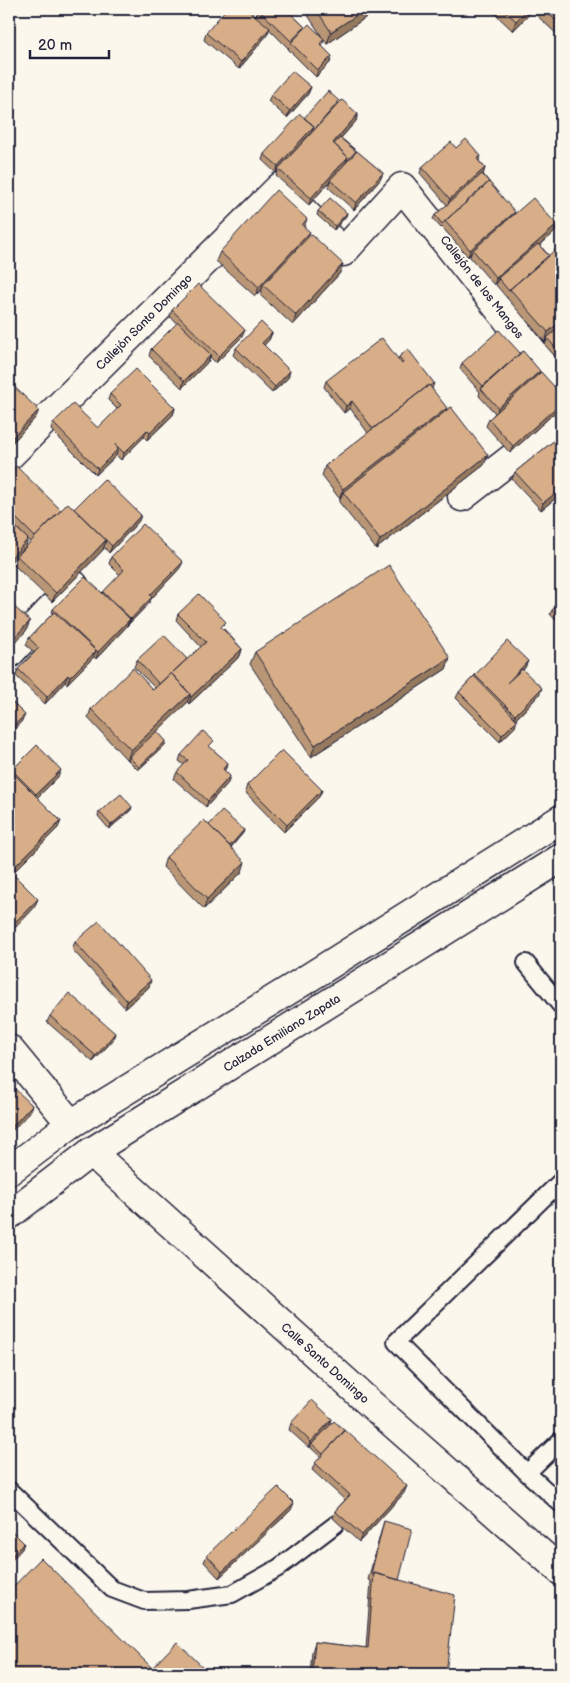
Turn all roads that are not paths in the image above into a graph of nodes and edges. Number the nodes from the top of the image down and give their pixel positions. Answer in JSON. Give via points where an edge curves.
{"nodes":[{"id":1,"x":402,"y":187,"type":"joint"},
{"id":2,"x":561,"y":387,"type":"edge"},
{"id":3,"x":561,"y":420,"type":"edge"},
{"id":4,"x":9,"y":456,"type":"edge"},
{"id":5,"x":462,"y":497,"type":"dead end"},
{"id":6,"x":74,"y":585,"type":"edge"},
{"id":7,"x":9,"y":654,"type":"edge"},
{"id":8,"x":561,"y":819,"type":"edge"},
{"id":9,"x":561,"y":858,"type":"edge"},
{"id":10,"x":526,"y":963,"type":"dead end"},
{"id":11,"x":302,"y":982,"type":"junction"},
{"id":12,"x":561,"y":1006,"type":"edge"},
{"id":13,"x":320,"y":1009,"type":"junction"},
{"id":14,"x":9,"y":1049,"type":"edge"},
{"id":15,"x":72,"y":1124,"type":"junction"},
{"id":16,"x":92,"y":1152,"type":"junction"},
{"id":17,"x":9,"y":1171,"type":"edge"},
{"id":18,"x":561,"y":1181,"type":"edge"},
{"id":19,"x":9,"y":1215,"type":"edge"},
{"id":20,"x":561,"y":1440,"type":"edge"},
{"id":21,"x":527,"y":1473,"type":"junction"},
{"id":22,"x":9,"y":1490,"type":"edge"},
{"id":23,"x":561,"y":1504,"type":"edge"},
{"id":24,"x":336,"y":1524,"type":"edge"},
{"id":25,"x":561,"y":1571,"type":"edge"}],
"edges":[{"from":1,"to":2,"type":"street","name":"Callejón de los Mangos"},
{"from":1,"to":4,"type":"street","name":"Callejón Santo Domingo","via":[[343,252],[280,187]]},
{"from":3,"to":5,"type":"street"},
{"from":6,"to":7,"type":"street"},
{"from":8,"to":11,"type":"street"},
{"from":9,"to":13,"type":"street","name":"Calzada Emiliano Zapata"},
{"from":10,"to":12,"type":"lane"},
{"from":11,"to":13,"type":"street"},
{"from":11,"to":15,"type":"street"},
{"from":13,"to":16,"type":"street","name":"Calzada Emiliano Zapata"},
{"from":14,"to":15,"type":"street"},
{"from":15,"to":17,"type":"street"},
{"from":16,"to":19,"type":"street","name":"Calzada Emiliano Zapata"},
{"from":16,"to":25,"type":"street","name":"Calle Santo Domingo"},
{"from":18,"to":21,"type":"lane","via":[[396,1342]]},
{"from":20,"to":21,"type":"lane"},
{"from":21,"to":23,"type":"lane"},
{"from":22,"to":24,"type":"lane","via":[[112,1589],[144,1601],[232,1594],[278,1568]]}]}
